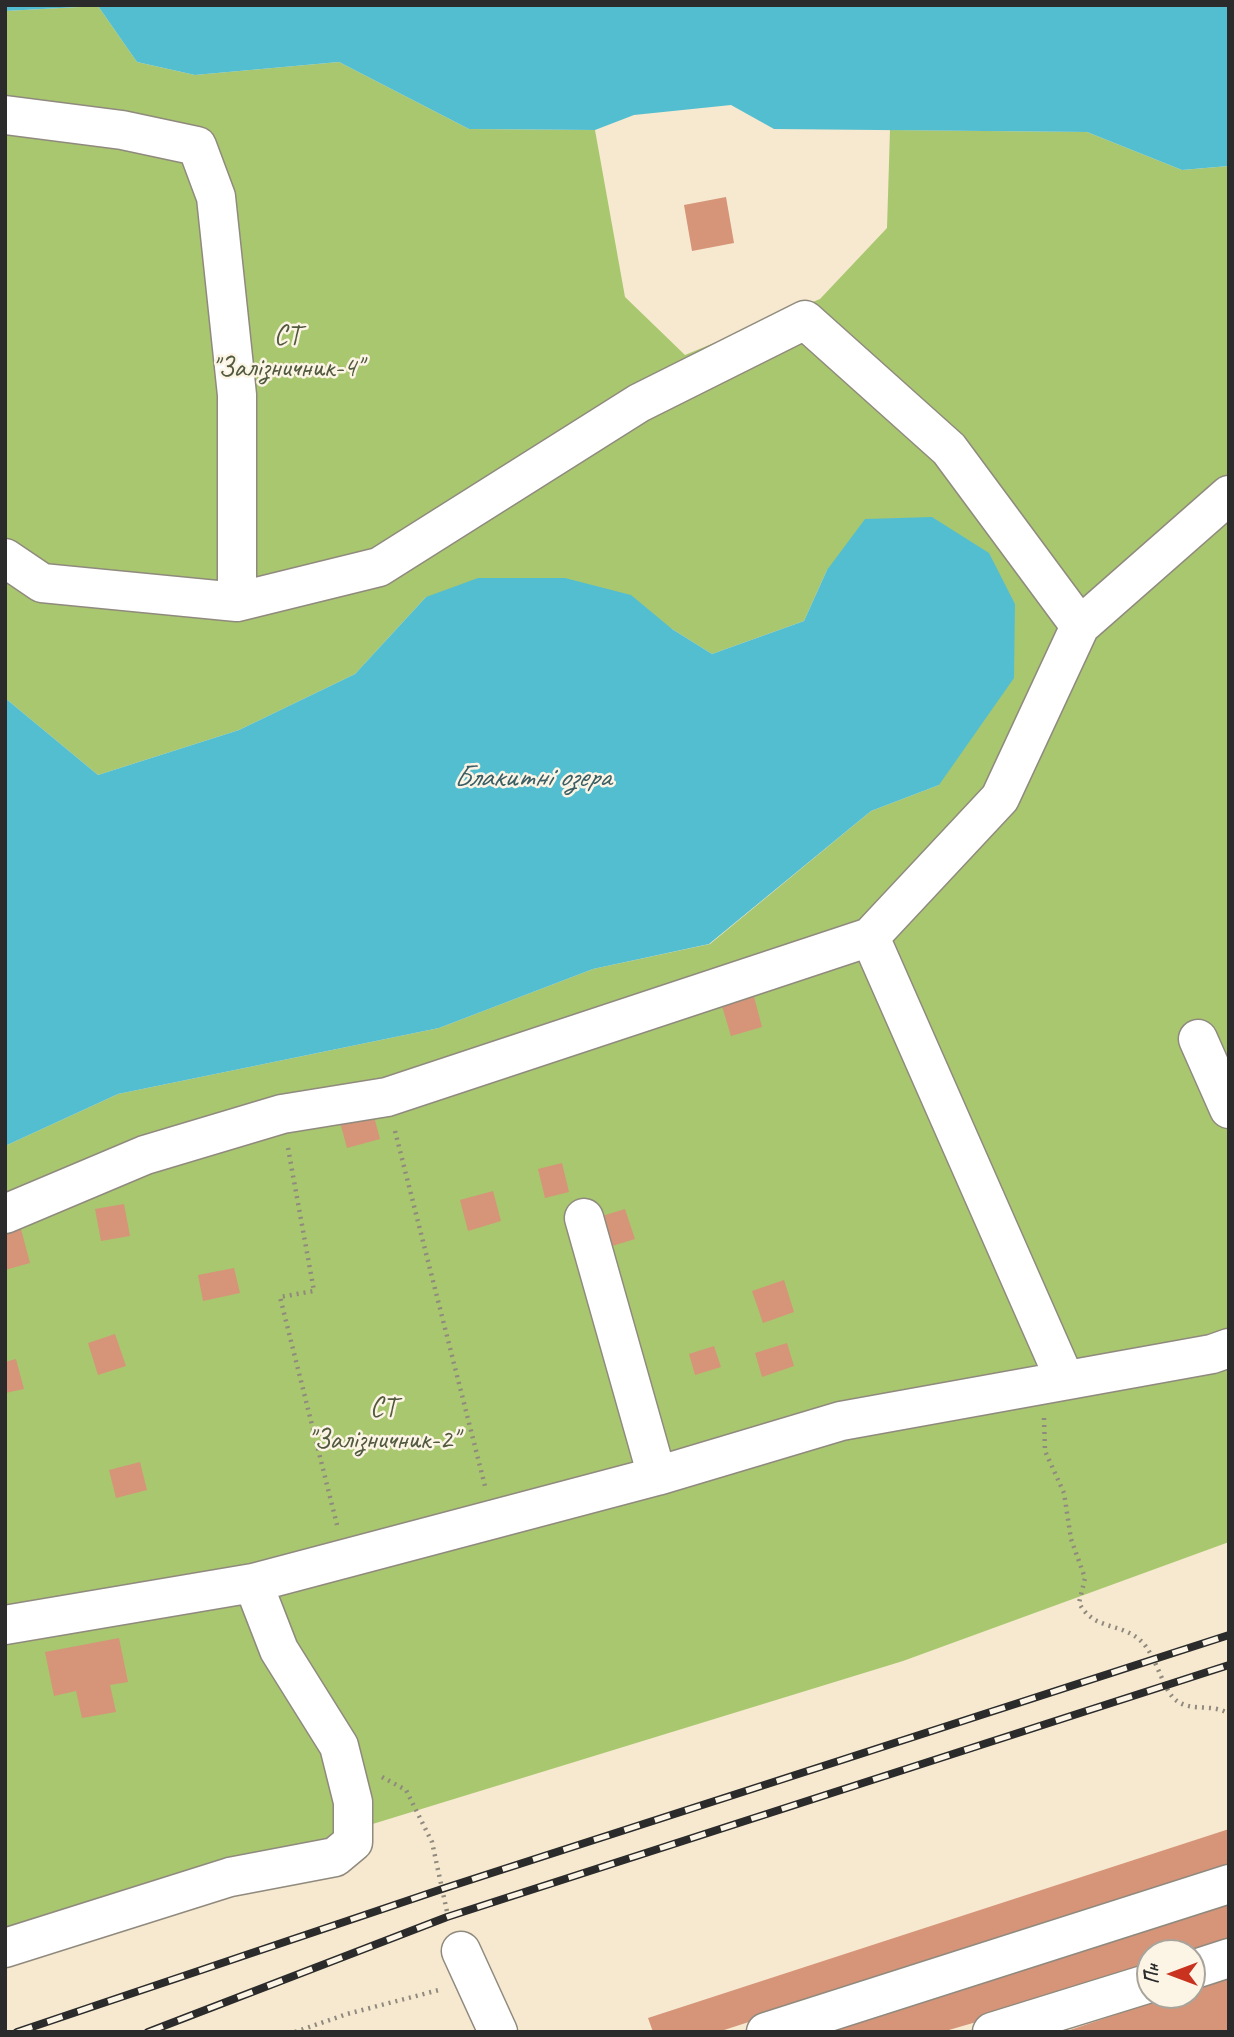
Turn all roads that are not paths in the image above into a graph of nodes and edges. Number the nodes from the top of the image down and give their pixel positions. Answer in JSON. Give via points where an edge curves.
{"nodes":[{"id":1,"x":5,"y":115,"type":"edge"},
{"id":2,"x":1229,"y":495,"type":"edge"},
{"id":3,"x":5,"y":558,"type":"edge"},
{"id":4,"x":237,"y":602,"type":"junction"},
{"id":5,"x":1080,"y":626,"type":"junction"},
{"id":6,"x":870,"y":937,"type":"junction"},
{"id":7,"x":1198,"y":1039,"type":"dead end"},
{"id":8,"x":1229,"y":1109,"type":"edge"},
{"id":9,"x":5,"y":1214,"type":"edge"},
{"id":10,"x":583,"y":1218,"type":"dead end"},
{"id":11,"x":1229,"y":1348,"type":"edge"},
{"id":12,"x":1053,"y":1383,"type":"junction"},
{"id":13,"x":657,"y":1476,"type":"junction"},
{"id":14,"x":253,"y":1583,"type":"junction"},
{"id":15,"x":5,"y":1625,"type":"edge"},
{"id":16,"x":1229,"y":1884,"type":"edge"},
{"id":17,"x":5,"y":1948,"type":"edge"},
{"id":18,"x":461,"y":1949,"type":"road end"},
{"id":19,"x":1229,"y":1958,"type":"edge"},
{"id":20,"x":1206,"y":1965,"type":"edge"},
{"id":21,"x":1136,"y":1987,"type":"edge"},
{"id":22,"x":498,"y":2032,"type":"edge"},
{"id":23,"x":766,"y":2032,"type":"edge"},
{"id":24,"x":992,"y":2032,"type":"edge"}],
"edges":[{"from":1,"to":4,"type":"lane","via":[[122,130],[197,146],[216,197],[237,396]]},
{"from":2,"to":5,"type":"lane"},
{"from":3,"to":4,"type":"lane","via":[[42,583]]},
{"from":4,"to":5,"type":"lane","via":[[379,567],[639,403],[805,320],[949,449]]},
{"from":5,"to":6,"type":"lane","via":[[1000,798]]},
{"from":6,"to":9,"type":"lane","via":[[387,1097],[282,1114],[145,1155]]},
{"from":6,"to":12,"type":"lane"},
{"from":7,"to":8,"type":"lane"},
{"from":10,"to":13,"type":"lane"},
{"from":11,"to":12,"type":"lane"},
{"from":12,"to":13,"type":"lane","via":[[841,1421]]},
{"from":13,"to":14,"type":"lane"},
{"from":14,"to":15,"type":"lane"},
{"from":14,"to":17,"type":"lane","via":[[279,1650],[339,1746],[353,1802],[353,1842],[335,1857],[230,1877]]},
{"from":16,"to":23,"type":"lane"},
{"from":18,"to":22,"type":"lane"},
{"from":19,"to":20,"type":"lane"},
{"from":21,"to":24,"type":"lane"}]}
